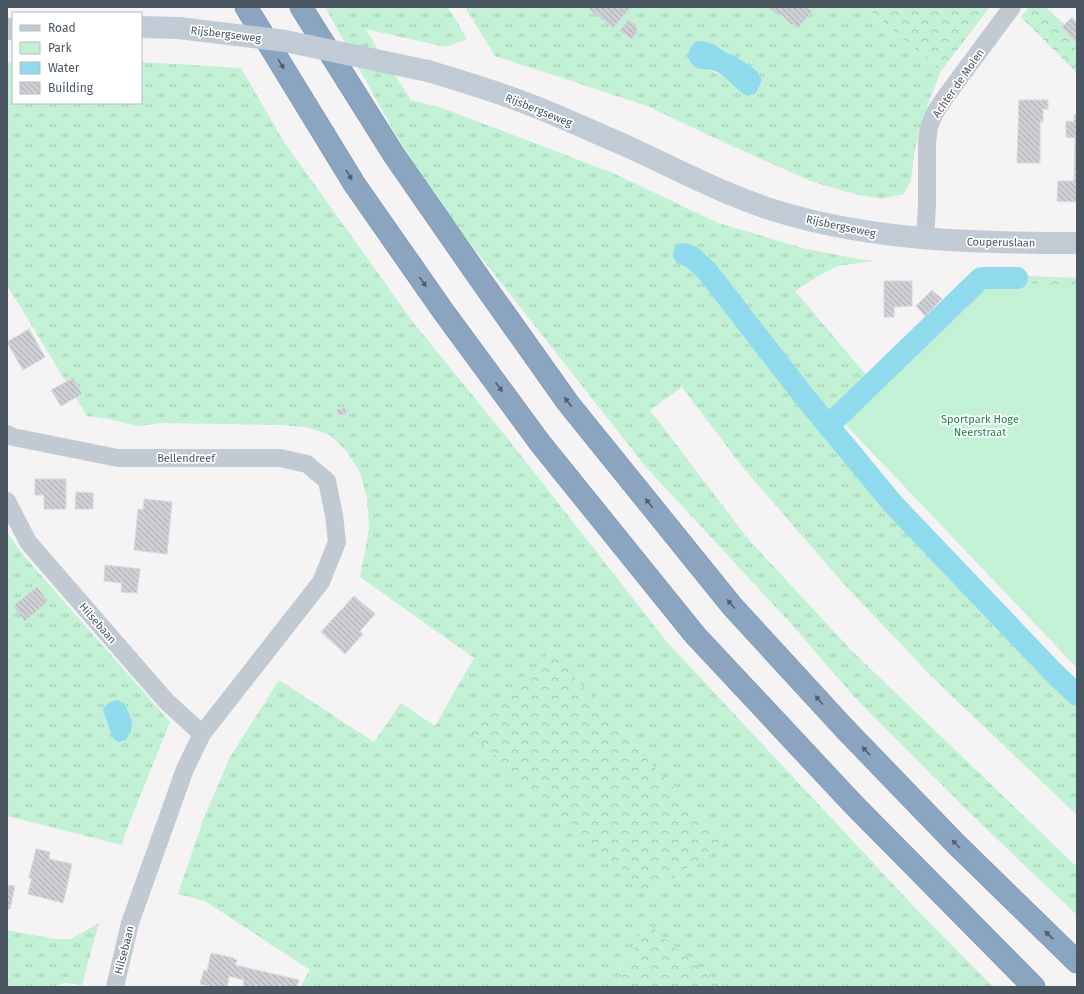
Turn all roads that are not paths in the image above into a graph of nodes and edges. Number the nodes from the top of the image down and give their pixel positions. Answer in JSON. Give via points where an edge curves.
{"nodes":[{"id":1,"x":246,"y":7,"type":"edge"},
{"id":2,"x":301,"y":7,"type":"edge"},
{"id":3,"x":1012,"y":7,"type":"edge"},
{"id":4,"x":142,"y":27,"type":"edge"},
{"id":5,"x":924,"y":239,"type":"junction"},
{"id":6,"x":1077,"y":243,"type":"edge"},
{"id":7,"x":7,"y":434,"type":"edge"},
{"id":8,"x":7,"y":501,"type":"edge"},
{"id":9,"x":334,"y":515,"type":"joint"},
{"id":10,"x":202,"y":734,"type":"junction"},
{"id":11,"x":1077,"y":962,"type":"edge"},
{"id":12,"x":115,"y":987,"type":"edge"},
{"id":13,"x":1034,"y":987,"type":"edge"}],
"edges":[{"from":1,"to":13,"type":"highway","one_way":true,"via":[[355,184],[443,311],[540,442],[695,635],[854,805]]},
{"from":11,"to":2,"type":"highway","one_way":true,"via":[[955,843],[867,752],[722,594],[568,403],[394,155]]},
{"from":3,"to":5,"type":"street","name":"Achter de Molen","via":[[946,96],[929,127]]},
{"from":4,"to":5,"type":"main road","name":"Rijsbergseweg","bridge":true,"via":[[180,28],[285,41],[428,71],[529,104],[701,182],[776,211],[818,223]]},
{"from":5,"to":6,"type":"main road","name":"Couperuslaan"},
{"from":7,"to":9,"type":"street","name":"Bellendreef","via":[[118,458],[280,458],[307,464],[327,481]]},
{"from":8,"to":10,"type":"street","name":"Hilsebaan","via":[[28,542],[166,701]]},
{"from":9,"to":10,"type":"street","name":"Hilsebaan","via":[[337,542],[321,582]]},
{"from":10,"to":12,"type":"street","name":"Hilsebaan","via":[[185,769],[130,923]]}]}
